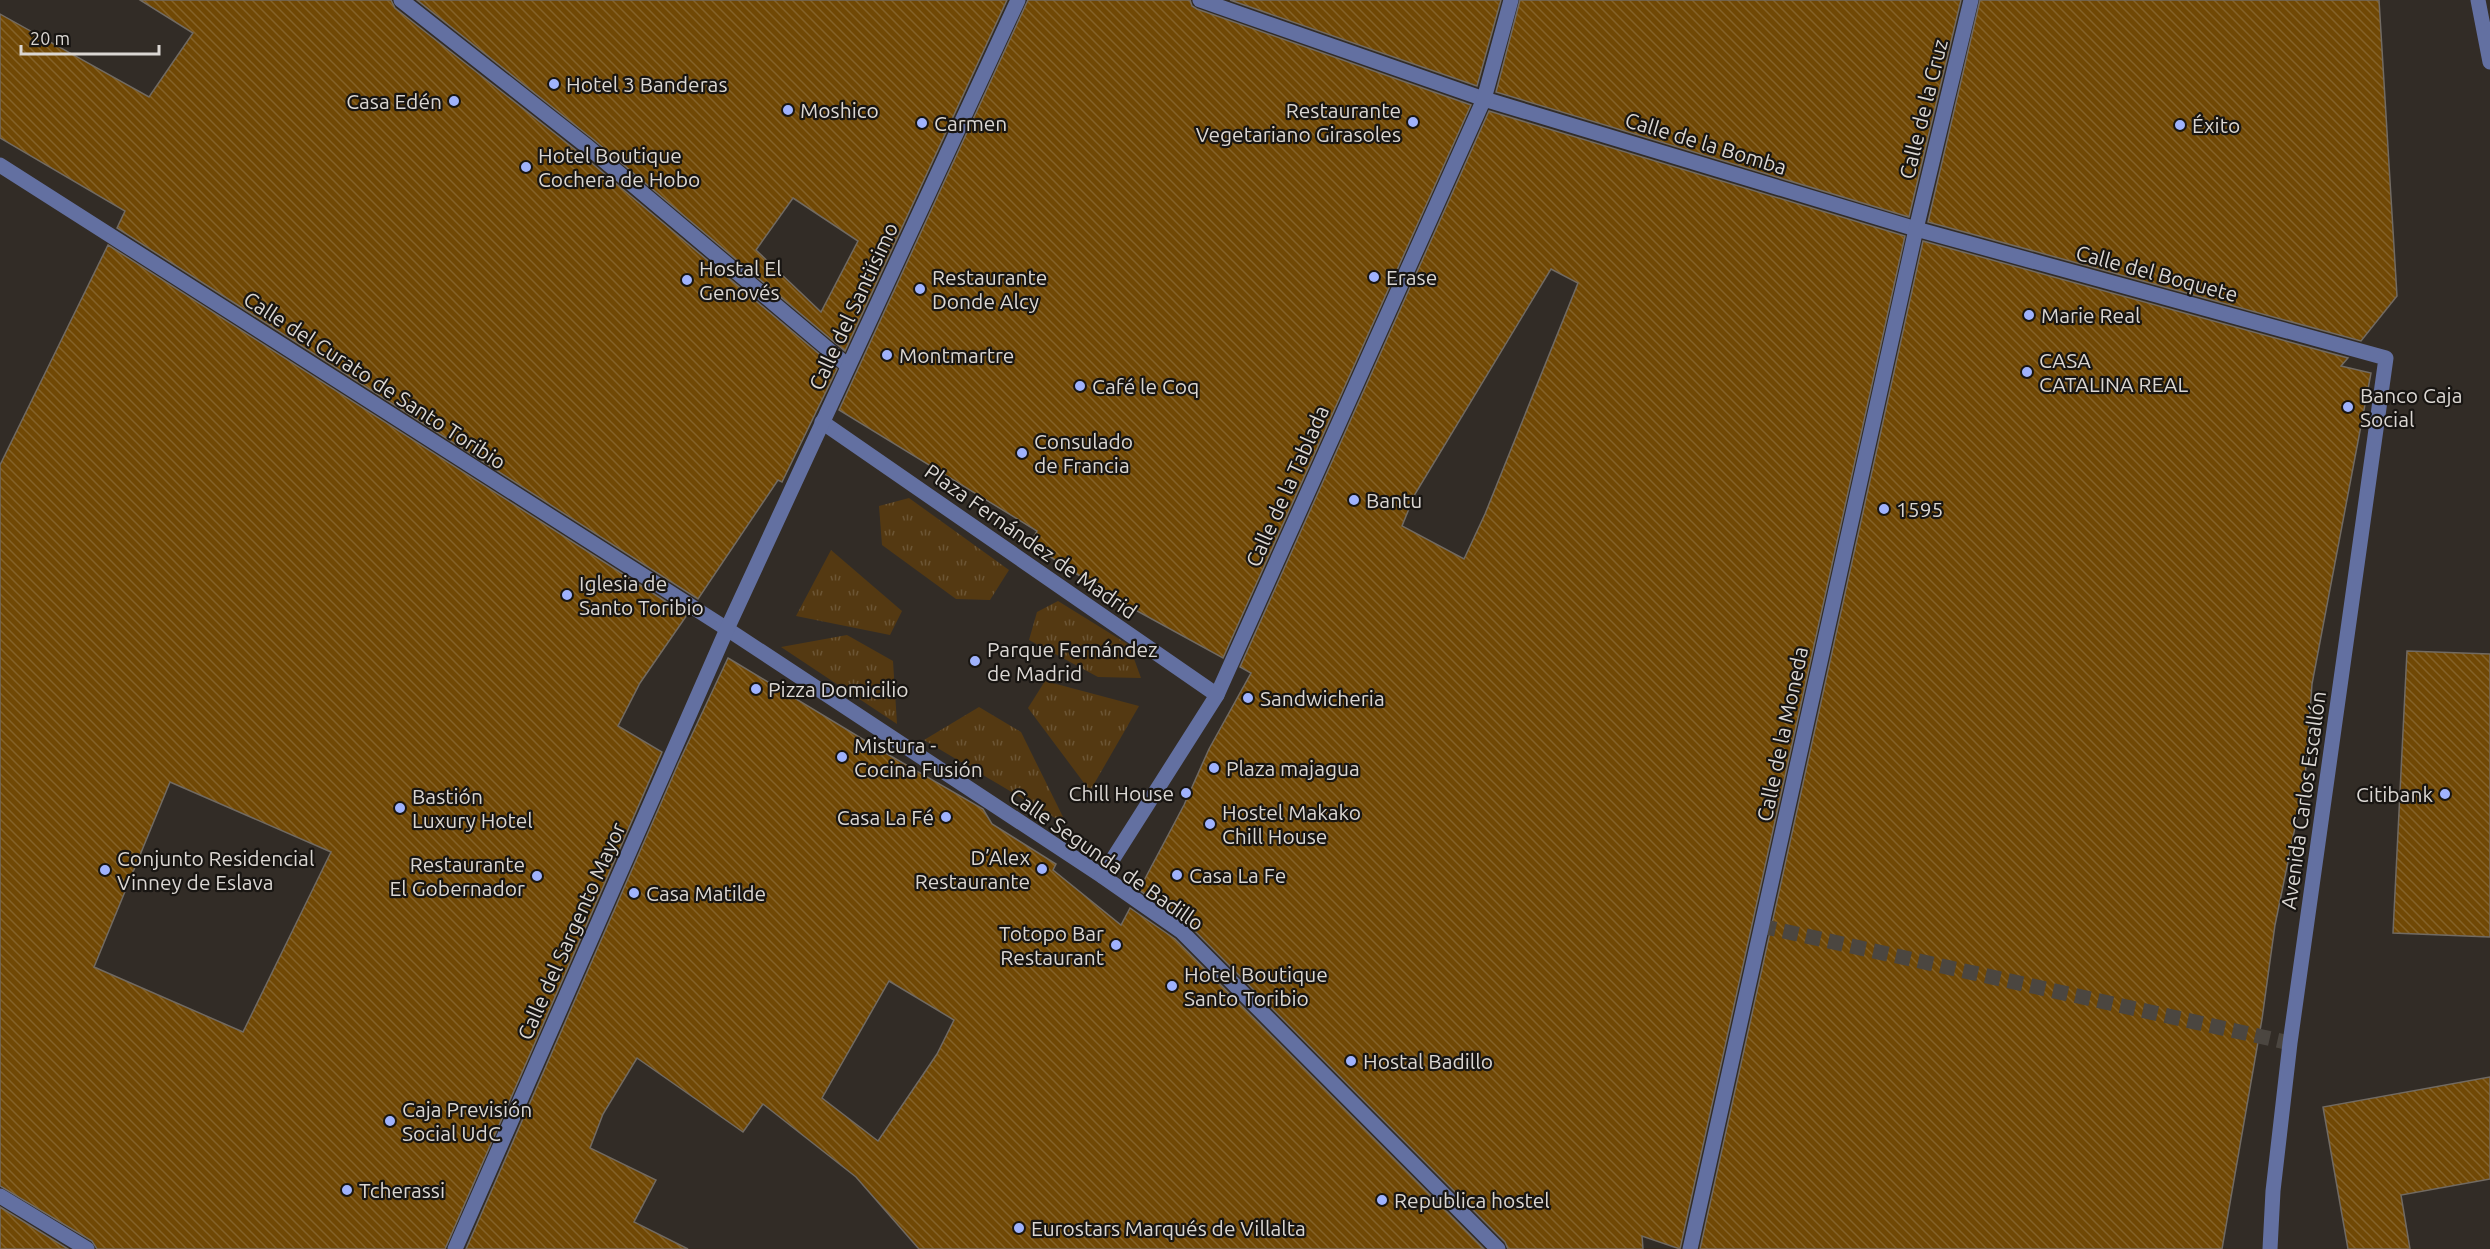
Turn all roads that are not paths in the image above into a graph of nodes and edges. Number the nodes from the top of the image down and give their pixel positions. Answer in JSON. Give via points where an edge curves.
{"nodes":[{"id":1,"x":401,"y":0,"type":"edge"},
{"id":2,"x":1018,"y":0,"type":"edge"},
{"id":3,"x":1200,"y":0,"type":"edge"},
{"id":4,"x":1511,"y":0,"type":"edge"},
{"id":5,"x":1971,"y":0,"type":"edge"},
{"id":6,"x":2478,"y":0,"type":"edge"},
{"id":7,"x":2490,"y":62,"type":"edge"},
{"id":8,"x":1484,"y":99,"type":"junction"},
{"id":9,"x":0,"y":165,"type":"edge"},
{"id":10,"x":1916,"y":229,"type":"junction"},
{"id":11,"x":2386,"y":358,"type":"joint"},
{"id":12,"x":848,"y":366,"type":"junction"},
{"id":13,"x":822,"y":422,"type":"junction"},
{"id":14,"x":727,"y":629,"type":"junction"},
{"id":15,"x":1217,"y":695,"type":"junction"},
{"id":16,"x":1102,"y":876,"type":"junction"},
{"id":17,"x":0,"y":1196,"type":"edge"},
{"id":18,"x":87,"y":1249,"type":"edge"},
{"id":19,"x":455,"y":1249,"type":"edge"},
{"id":20,"x":1498,"y":1249,"type":"edge"},
{"id":21,"x":1689,"y":1249,"type":"edge"},
{"id":22,"x":2270,"y":1249,"type":"edge"}],
"edges":[{"from":1,"to":12,"type":"street","via":[[588,147]]},
{"from":2,"to":12,"type":"street","name":"Calle del Santiísimo"},
{"from":3,"to":8,"type":"street","name":"Calle de la Bomba"},
{"from":4,"to":8,"type":"street","name":"Calle de la Tablada"},
{"from":5,"to":10,"type":"street","name":"Calle de la Cruz"},
{"from":6,"to":7,"type":"street"},
{"from":8,"to":10,"type":"street","name":"Calle de la Bomba"},
{"from":8,"to":15,"type":"street","name":"Calle de la Tablada"},
{"from":9,"to":14,"type":"street","name":"Calle del Curato de Santo Toribio"},
{"from":10,"to":11,"type":"street","name":"Calle del Boquete"},
{"from":10,"to":21,"type":"street","name":"Calle de la Moneda"},
{"from":11,"to":22,"type":"street","name":"Avenida Carlos Escallón","via":[[2290,1043]]},
{"from":12,"to":13,"type":"street","name":"Calle del Santiísimo"},
{"from":13,"to":14,"type":"street","name":"Calle del Santiísimo"},
{"from":13,"to":15,"type":"street","name":"Plaza Fernández de Madrid"},
{"from":14,"to":16,"type":"street","name":"Calle Segunda de Badillo"},
{"from":14,"to":19,"type":"street","name":"Calle del Sargento Mayor"},
{"from":15,"to":16,"type":"street","name":"Calle de la Tablada"},
{"from":16,"to":20,"type":"street","name":"Calle Segunda de Badillo","via":[[1181,931]]},
{"from":17,"to":18,"type":"street"}]}
